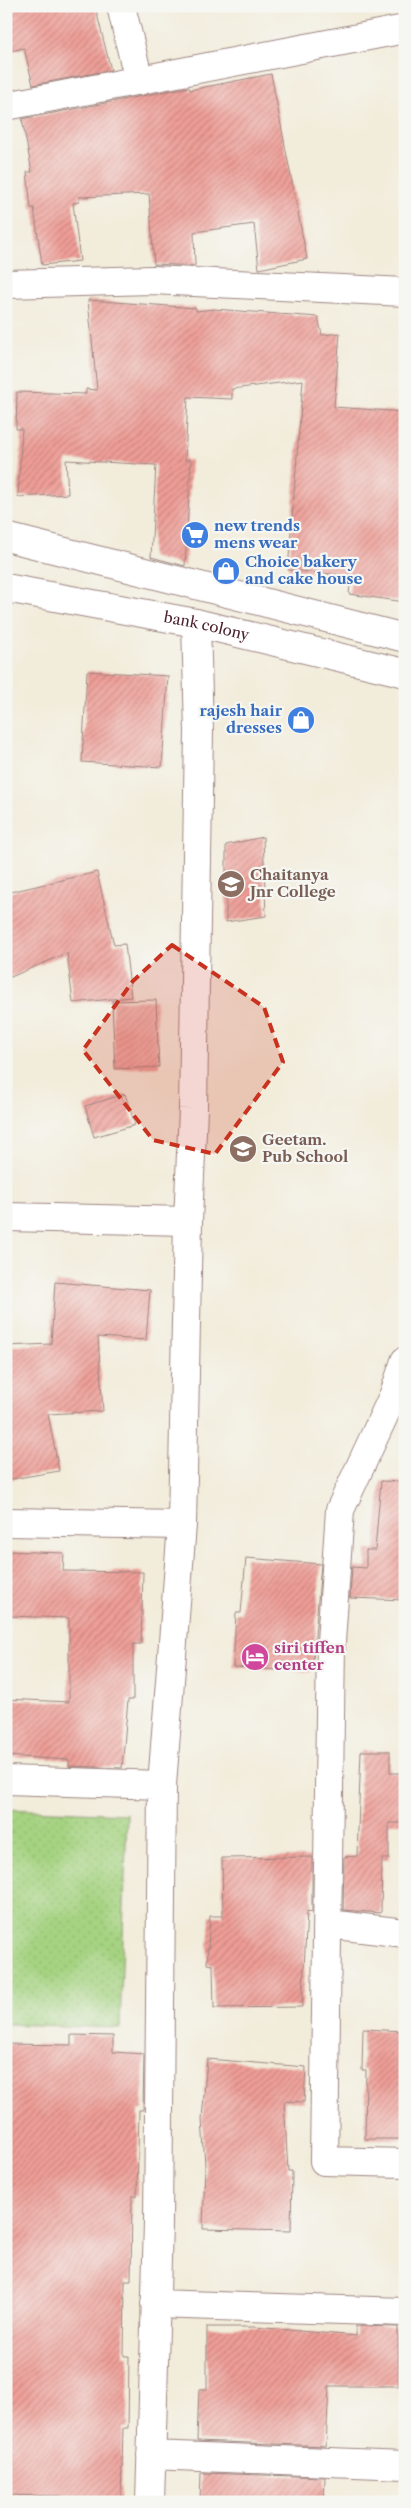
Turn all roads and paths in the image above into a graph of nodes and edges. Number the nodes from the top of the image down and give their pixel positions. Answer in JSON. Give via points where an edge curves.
{"nodes":[{"id":1,"x":121,"y":6,"type":"edge"},
{"id":2,"x":405,"y":29,"type":"edge"},
{"id":3,"x":139,"y":81,"type":"junction"},
{"id":4,"x":6,"y":106,"type":"edge"},
{"id":5,"x":6,"y":284,"type":"edge"},
{"id":6,"x":405,"y":292,"type":"edge"},
{"id":7,"x":6,"y":537,"type":"edge"},
{"id":8,"x":6,"y":588,"type":"edge"},
{"id":9,"x":196,"y":622,"type":"junction"},
{"id":10,"x":405,"y":638,"type":"edge"},
{"id":11,"x":405,"y":673,"type":"edge"},
{"id":12,"x":6,"y":1217,"type":"edge"},
{"id":13,"x":188,"y":1221,"type":"junction"},
{"id":14,"x":405,"y":1361,"type":"edge"},
{"id":15,"x":6,"y":1522,"type":"edge"},
{"id":16,"x":182,"y":1525,"type":"junction"},
{"id":17,"x":6,"y":1780,"type":"edge"},
{"id":18,"x":162,"y":1785,"type":"junction"},
{"id":19,"x":328,"y":1924,"type":"junction"},
{"id":20,"x":405,"y":1934,"type":"edge"},
{"id":21,"x":405,"y":2163,"type":"edge"},
{"id":22,"x":155,"y":2304,"type":"junction"},
{"id":23,"x":405,"y":2312,"type":"edge"},
{"id":24,"x":151,"y":2456,"type":"junction"},
{"id":25,"x":405,"y":2465,"type":"edge"},
{"id":26,"x":150,"y":2502,"type":"edge"}],
"edges":[{"from":1,"to":3,"type":"street"},
{"from":2,"to":3,"type":"street"},
{"from":3,"to":4,"type":"street"},
{"from":5,"to":6,"type":"street","via":[[152,280]]},
{"from":7,"to":10,"type":"street"},
{"from":8,"to":9,"type":"street","name":"bank colony"},
{"from":9,"to":11,"type":"street","name":"bank colony"},
{"from":9,"to":13,"type":"street","via":[[199,731],[197,938]]},
{"from":12,"to":13,"type":"street"},
{"from":13,"to":16,"type":"street"},
{"from":14,"to":19,"type":"street","via":[[394,1394],[340,1510],[331,1642]]},
{"from":15,"to":16,"type":"street"},
{"from":16,"to":18,"type":"street"},
{"from":17,"to":18,"type":"street"},
{"from":18,"to":22,"type":"street"},
{"from":19,"to":20,"type":"street"},
{"from":19,"to":21,"type":"street","via":[[324,2162]]},
{"from":22,"to":23,"type":"street"},
{"from":22,"to":24,"type":"street"},
{"from":24,"to":25,"type":"street"},
{"from":24,"to":26,"type":"street"}]}
